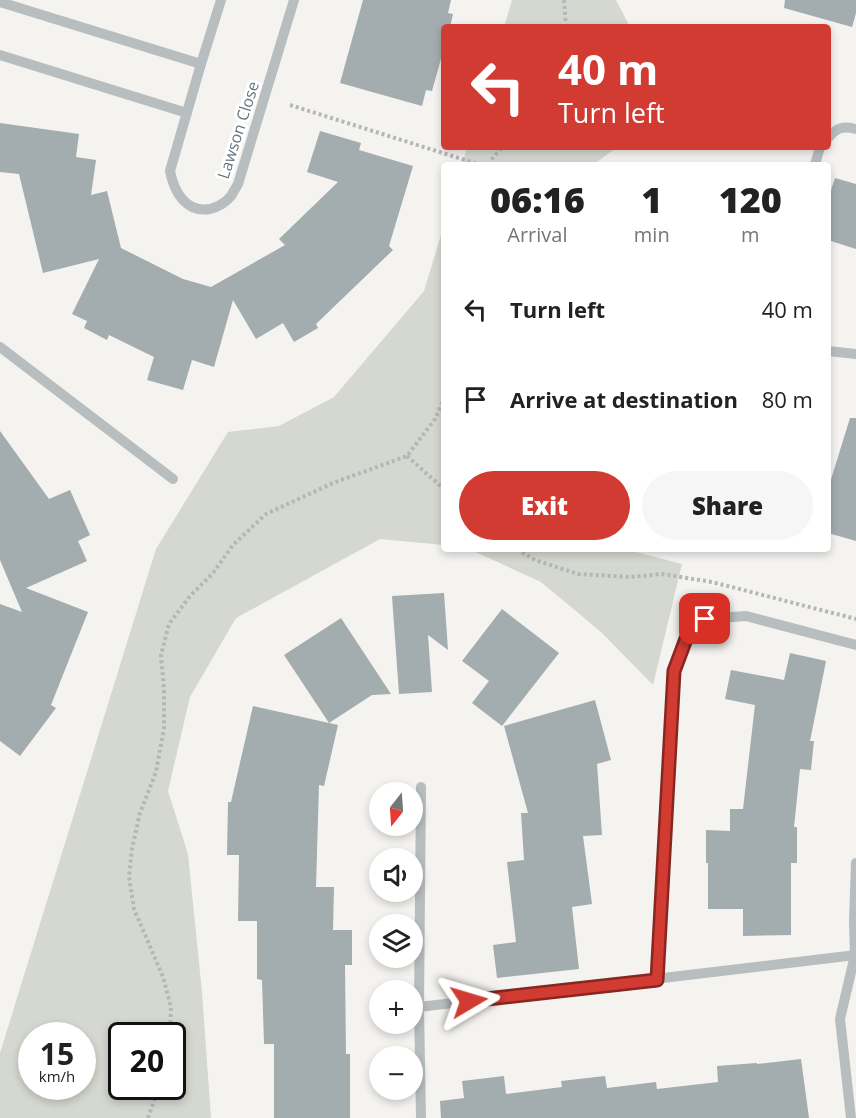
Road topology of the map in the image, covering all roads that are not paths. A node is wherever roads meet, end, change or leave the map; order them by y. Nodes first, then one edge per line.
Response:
1 (221, 0) edge
2 (294, 0) edge
3 (0, 2) edge
4 (0, 55) edge
5 (201, 64) junction
6 (187, 113) junction
7 (856, 129) edge
8 (831, 134) edge
9 (0, 347) edge
10 (831, 351) edge
11 (856, 354) edge
12 (173, 479) dead end
13 (856, 645) edge
14 (421, 836) edge
15 (856, 863) edge
16 (856, 955) edge
17 (419, 980) edge
18 (657, 980) junction
19 (423, 1007) edge
20 (419, 1034) edge
21 (421, 1118) edge
22 (851, 1118) edge

1 - 5 street, Lawson Close
2 - 6 street, Lawson Close
3 - 5 street
4 - 6 street
5 - 6 street, Lawson Close
7 - 8 street
9 - 12 street
10 - 11 street
13 - 18 street
14 - 17 street
15 - 16 street
16 - 18 street
16 - 22 street
18 - 19 street
20 - 21 street

